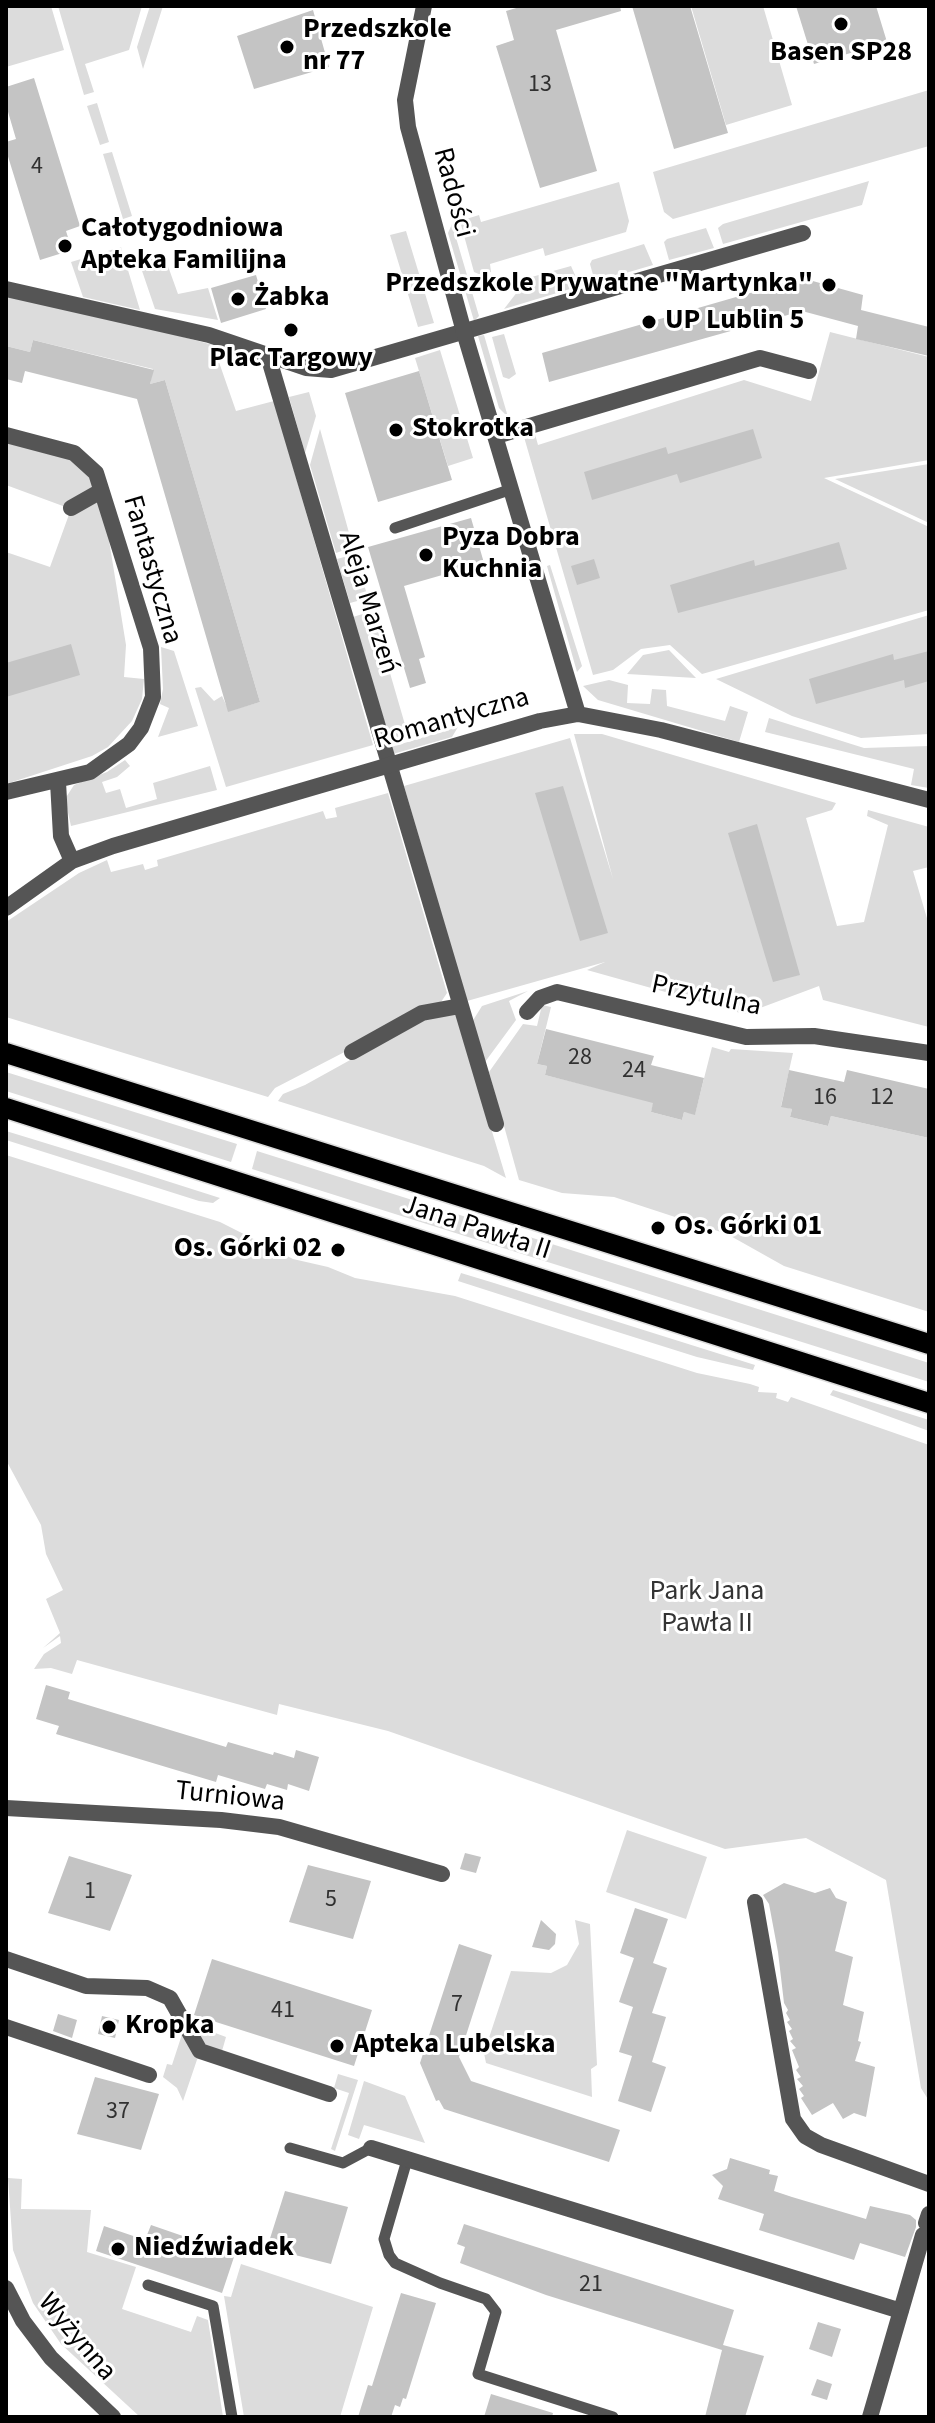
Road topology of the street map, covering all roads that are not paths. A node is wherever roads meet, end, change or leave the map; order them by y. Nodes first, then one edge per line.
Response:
1 (424, 6) edge
2 (803, 233) dead end
3 (6, 289) edge
4 (464, 332) junction
5 (268, 356) junction
6 (809, 371) dead end
7 (6, 435) edge
8 (496, 436) junction
9 (512, 489) junction
10 (101, 491) junction
11 (71, 508) dead end
12 (395, 528) dead end
13 (578, 714) junction
14 (388, 765) junction
15 (58, 782) junction
16 (6, 792) edge
17 (929, 800) edge
18 (72, 861) junction
19 (6, 908) edge
20 (460, 1006) junction
21 (527, 1012) dead end
22 (352, 1052) dead end
23 (6, 1053) edge
24 (929, 1053) edge
25 (6, 1108) edge
26 (496, 1124) dead end
27 (929, 1344) edge
28 (929, 1403) edge
29 (6, 1808) edge
30 (442, 1874) dead end
31 (755, 1902) dead end
32 (6, 1959) edge
33 (6, 2027) edge
34 (149, 2075) dead end
35 (329, 2094) dead end
36 (290, 2148) dead end
37 (371, 2148) joint
38 (407, 2160) junction
39 (929, 2184) edge
40 (926, 2224) edge
41 (148, 2285) dead end
42 (6, 2288) edge
43 (901, 2311) junction
44 (113, 2417) edge
45 (232, 2417) edge
46 (613, 2417) edge
47 (870, 2417) edge

1 - 4 street, Radości
2 - 4 street
3 - 5 street
4 - 5 street
4 - 8 street, Radości
5 - 14 street, Aleja Marzeń
6 - 8 street
7 - 10 street, Fantastyczna
8 - 9 street, Radości
9 - 12 lane
9 - 13 street, Radości
10 - 11 street
10 - 15 street, Fantastyczna
13 - 14 street, Romantyczna
13 - 17 street, Romantyczna
14 - 18 street, Romantyczna
14 - 20 street, Aleja Marzeń
15 - 16 street, Fantastyczna
15 - 18 street
18 - 19 street, Romantyczna
20 - 22 street
20 - 26 street, Aleja Marzeń
21 - 24 street, Przytulna
23 - 27 main road, Jana Pawła II
25 - 28 main road, Jana Pawła II
29 - 30 street, Turniowa
31 - 39 street
32 - 35 street
33 - 34 street
36 - 37 lane
37 - 38 street
38 - 43 street
38 - 46 lane
40 - 43 street
41 - 45 lane
42 - 44 street, Wyżynna
43 - 47 street

